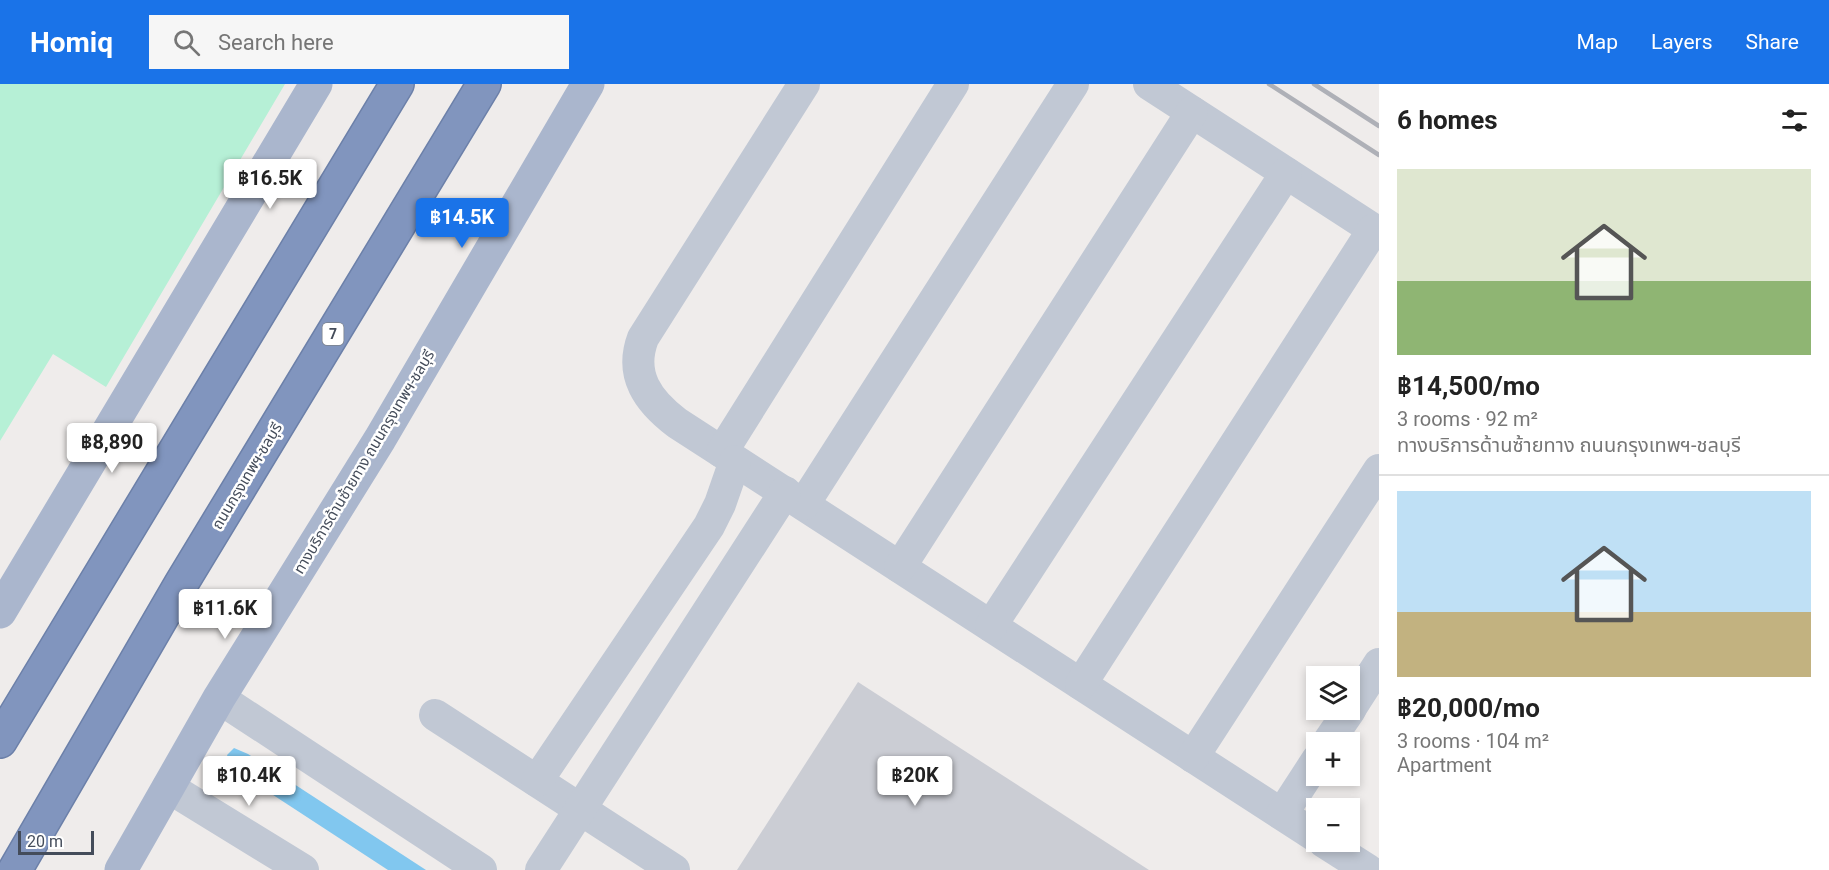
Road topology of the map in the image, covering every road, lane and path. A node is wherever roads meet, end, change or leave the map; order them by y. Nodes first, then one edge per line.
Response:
1 (316, 84) edge
2 (397, 84) edge
3 (484, 84) edge
4 (588, 84) edge
5 (804, 84) edge
6 (953, 84) edge
7 (1073, 84) edge
8 (1149, 84) edge
9 (1192, 112) junction
10 (1286, 173) junction
11 (1376, 231) edge
12 (729, 456) junction
13 (1379, 470) edge
14 (794, 498) junction
15 (900, 567) junction
16 (0, 612) edge
17 (991, 626) junction
18 (1379, 664) edge
19 (1081, 684) junction
20 (1360, 693) edge
21 (219, 698) junction
22 (435, 715) dead end
23 (0, 741) edge
24 (1193, 757) junction
25 (1306, 777) edge
26 (537, 781) junction
27 (168, 787) junction
28 (580, 809) junction
29 (1282, 814) junction
30 (1306, 830) edge
31 (1340, 852) edge
32 (1379, 857) edge
33 (15, 870) edge
34 (121, 870) edge
35 (303, 870) edge
36 (481, 870) edge
37 (541, 870) edge
38 (674, 870) edge
39 (1369, 870) edge

1 - 16 main road
2 - 23 highway
3 - 33 highway, ถนนกรุงเทพฯ-ชลบุรี / 7
4 - 21 main road, ทางบริการด้านซ้ายทาง ถนนกรุงเทพฯ-ชลบุรี
5 - 12 street
6 - 12 street
7 - 14 street
8 - 9 street
9 - 10 street
9 - 15 street
10 - 11 street
10 - 17 street
11 - 19 street
12 - 14 street
12 - 26 street
13 - 24 street
14 - 15 street
14 - 28 street
15 - 17 street
17 - 19 street
18 - 20 street
19 - 24 street
21 - 27 main road, ทางบริการด้านซ้ายทาง ถนนกรุงเทพฯ-ชลบุรี
21 - 36 street
22 - 26 street
24 - 29 street
25 - 29 street
26 - 28 street
27 - 34 main road, ทางบริการด้านซ้ายทาง ถนนกรุงเทพฯ-ชลบุรี
27 - 35 street
28 - 37 street
28 - 38 street
29 - 30 street
31 - 39 street
32 - 39 street

